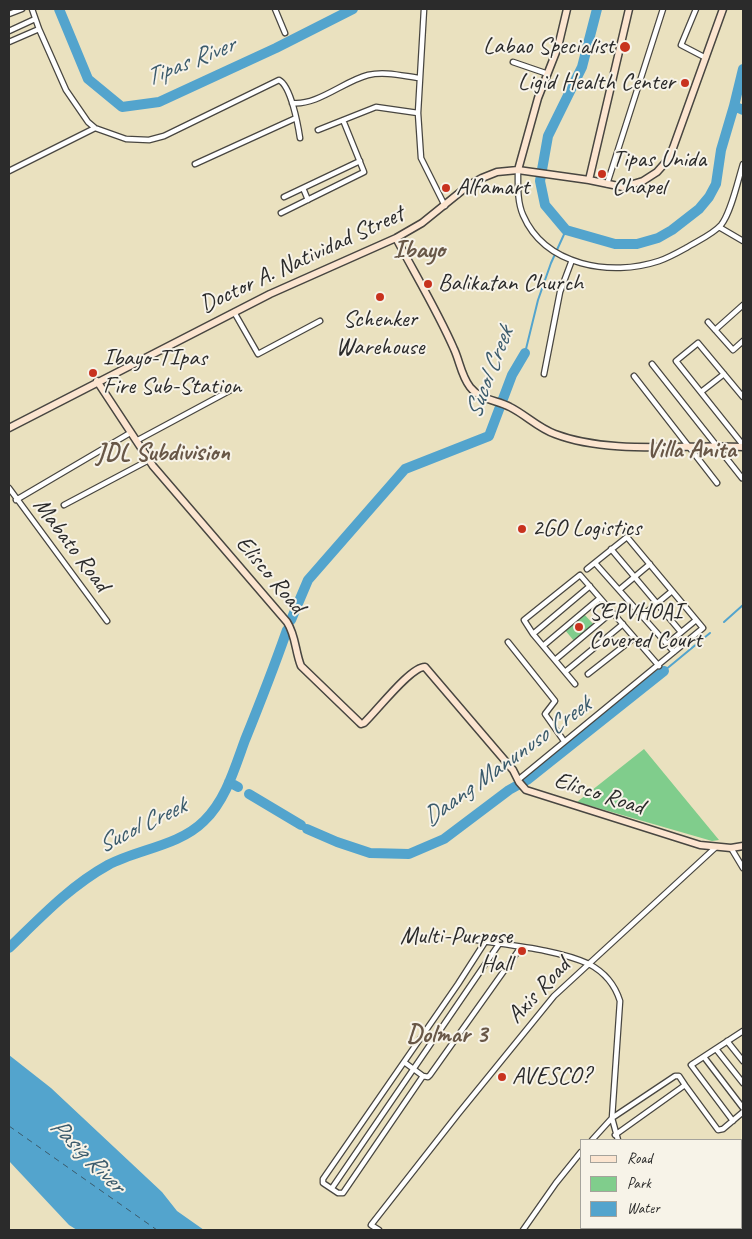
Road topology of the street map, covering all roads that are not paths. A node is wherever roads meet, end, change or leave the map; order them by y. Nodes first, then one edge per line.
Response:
1 (22, 9) edge
2 (32, 9) edge
3 (275, 9) edge
4 (424, 9) edge
5 (567, 9) edge
6 (629, 9) edge
7 (664, 9) edge
8 (696, 9) edge
9 (723, 9) edge
10 (9, 14) edge
11 (35, 19) junction
12 (39, 29) junction
13 (9, 31) edge
14 (285, 33) dead end
15 (9, 42) edge
16 (706, 58) junction
17 (513, 62) dead end
18 (548, 74) junction
19 (419, 78) junction
20 (292, 103) junction
21 (418, 113) junction
22 (296, 118) junction
23 (343, 120) junction
24 (95, 128) junction
25 (318, 130) dead end
26 (300, 138) dead end
27 (360, 161) junction
28 (195, 164) dead end
29 (743, 164) edge
30 (518, 170) junction
31 (9, 171) edge
32 (588, 180) junction
33 (607, 184) junction
34 (302, 188) junction
35 (284, 197) dead end
36 (308, 200) junction
37 (445, 206) junction
38 (281, 213) dead end
39 (719, 227) junction
40 (743, 234) edge
41 (396, 238) junction
42 (742, 240) edge
43 (572, 260) junction
44 (743, 305) edge
45 (234, 312) junction
46 (320, 321) dead end
47 (708, 322) dead end
48 (715, 330) junction
49 (743, 341) edge
50 (652, 364) dead end
51 (544, 374) dead end
52 (724, 374) junction
53 (634, 376) dead end
54 (97, 381) junction
55 (231, 390) dead end
56 (700, 392) junction
57 (743, 397) edge
58 (9, 428) edge
59 (130, 433) junction
60 (136, 441) junction
61 (690, 446) junction
62 (717, 446) junction
63 (743, 446) edge
64 (149, 460) junction
65 (742, 478) dead end
66 (717, 483) dead end
67 (9, 488) edge
68 (16, 500) junction
69 (64, 504) dead end
70 (612, 549) junction
71 (595, 562) junction
72 (650, 564) junction
73 (587, 569) dead end
74 (635, 576) junction
75 (590, 586) junction
76 (619, 590) junction
77 (672, 592) junction
78 (600, 598) junction
79 (657, 604) junction
80 (612, 612) junction
81 (642, 616) junction
82 (696, 620) junction
83 (107, 621) dead end
84 (622, 624) junction
85 (681, 632) junction
86 (533, 634) junction
87 (634, 638) junction
88 (508, 642) dead end
89 (667, 644) junction
90 (543, 646) junction
91 (674, 652) junction
92 (554, 660) junction
93 (659, 666) junction
94 (565, 672) junction
95 (588, 674) dead end
96 (575, 684) dead end
97 (564, 742) junction
98 (520, 783) junction
99 (743, 846) edge
100 (716, 847) junction
101 (731, 848) junction
102 (743, 868) edge
103 (464, 938) dead end
104 (484, 942) junction
105 (499, 944) junction
106 (522, 947) junction
107 (588, 964) junction
108 (741, 1032) edge
109 (743, 1038) edge
110 (728, 1041) junction
111 (716, 1049) junction
112 (704, 1057) junction
113 (404, 1062) junction
114 (743, 1062) edge
115 (414, 1068) junction
116 (423, 1076) junction
117 (743, 1083) edge
118 (685, 1085) junction
119 (743, 1108) edge
120 (743, 1112) edge
121 (612, 1118) junction
122 (733, 1120) junction
123 (616, 1134) junction
124 (593, 1139) edge
125 (618, 1139) edge
126 (580, 1153) edge
127 (332, 1188) junction
128 (379, 1230) edge
129 (523, 1230) edge

1 - 10 street
2 - 11 street
3 - 14 street
4 - 19 street
5 - 18 main road
6 - 32 main road
7 - 33 street
8 - 16 street
9 - 16 main road
11 - 12 street
11 - 13 street
12 - 15 street
12 - 24 street
16 - 33 main road, Doctor A. Natividad Street
17 - 18 street
18 - 30 main road
19 - 20 street
19 - 21 street
20 - 22 street
20 - 24 street
21 - 23 street
21 - 37 street
22 - 26 street
22 - 28 street
23 - 25 street
23 - 27 street
24 - 31 street
27 - 34 street
27 - 36 street
29 - 39 street
30 - 32 main road, Doctor A. Natividad Street
30 - 37 main road, Doctor A. Natividad Street
30 - 43 street
32 - 33 main road, Doctor A. Natividad Street
34 - 35 street
34 - 36 street
36 - 38 street
37 - 41 main road, Doctor A. Natividad Street
39 - 42 street
39 - 43 street
40 - 42 street
41 - 45 main road, Doctor A. Natividad Street
41 - 61 main road
43 - 51 street
44 - 48 street
45 - 46 street
45 - 54 main road, Doctor A. Natividad Street
47 - 48 street
48 - 49 street
50 - 62 street
52 - 56 street
52 - 56 street
52 - 57 street
53 - 61 street
54 - 58 main road, Doctor A. Natividad Street
54 - 59 main road, Elisco Road
55 - 60 street
56 - 63 street
59 - 60 main road, Elisco Road
59 - 68 street
60 - 64 main road, Elisco Road
61 - 62 main road
61 - 66 street
62 - 63 main road
62 - 65 street
64 - 69 street
64 - 98 main road, Elisco Road
67 - 68 street, Mabato Road
68 - 83 street, Mabato Road
70 - 71 street
70 - 72 street
70 - 74 street
71 - 73 street
71 - 76 street
72 - 74 street
72 - 77 street
74 - 76 street
74 - 79 street
75 - 78 street
75 - 86 street
75 - 86 street
76 - 81 street
77 - 79 street
77 - 82 street
78 - 80 street
78 - 90 street
79 - 81 street
79 - 85 street
80 - 84 street
80 - 92 street
81 - 89 street
82 - 85 street
82 - 91 street
84 - 87 street
84 - 94 street
85 - 89 street
86 - 90 street
87 - 93 street
87 - 95 street
88 - 97 street
89 - 91 street
90 - 92 street
91 - 93 street
92 - 94 street
93 - 97 street
94 - 96 street
97 - 98 street
98 - 100 main road, Elisco Road
99 - 101 main road, Elisco Road
100 - 101 main road, Elisco Road
100 - 107 street, Axis Road
101 - 102 street
103 - 104 street
104 - 105 street
104 - 113 street
105 - 106 street
105 - 115 street
106 - 107 street
106 - 116 street
107 - 121 street
107 - 128 street, Axis Road
108 - 109 street
108 - 110 street
110 - 111 street
110 - 114 street
111 - 112 street
111 - 117 street
112 - 119 street
112 - 122 street
113 - 115 street
113 - 127 street
115 - 116 street
115 - 127 street
116 - 127 street
118 - 121 street
118 - 122 street
118 - 123 street
120 - 122 street
121 - 123 street
121 - 124 street
123 - 125 street
126 - 129 street

